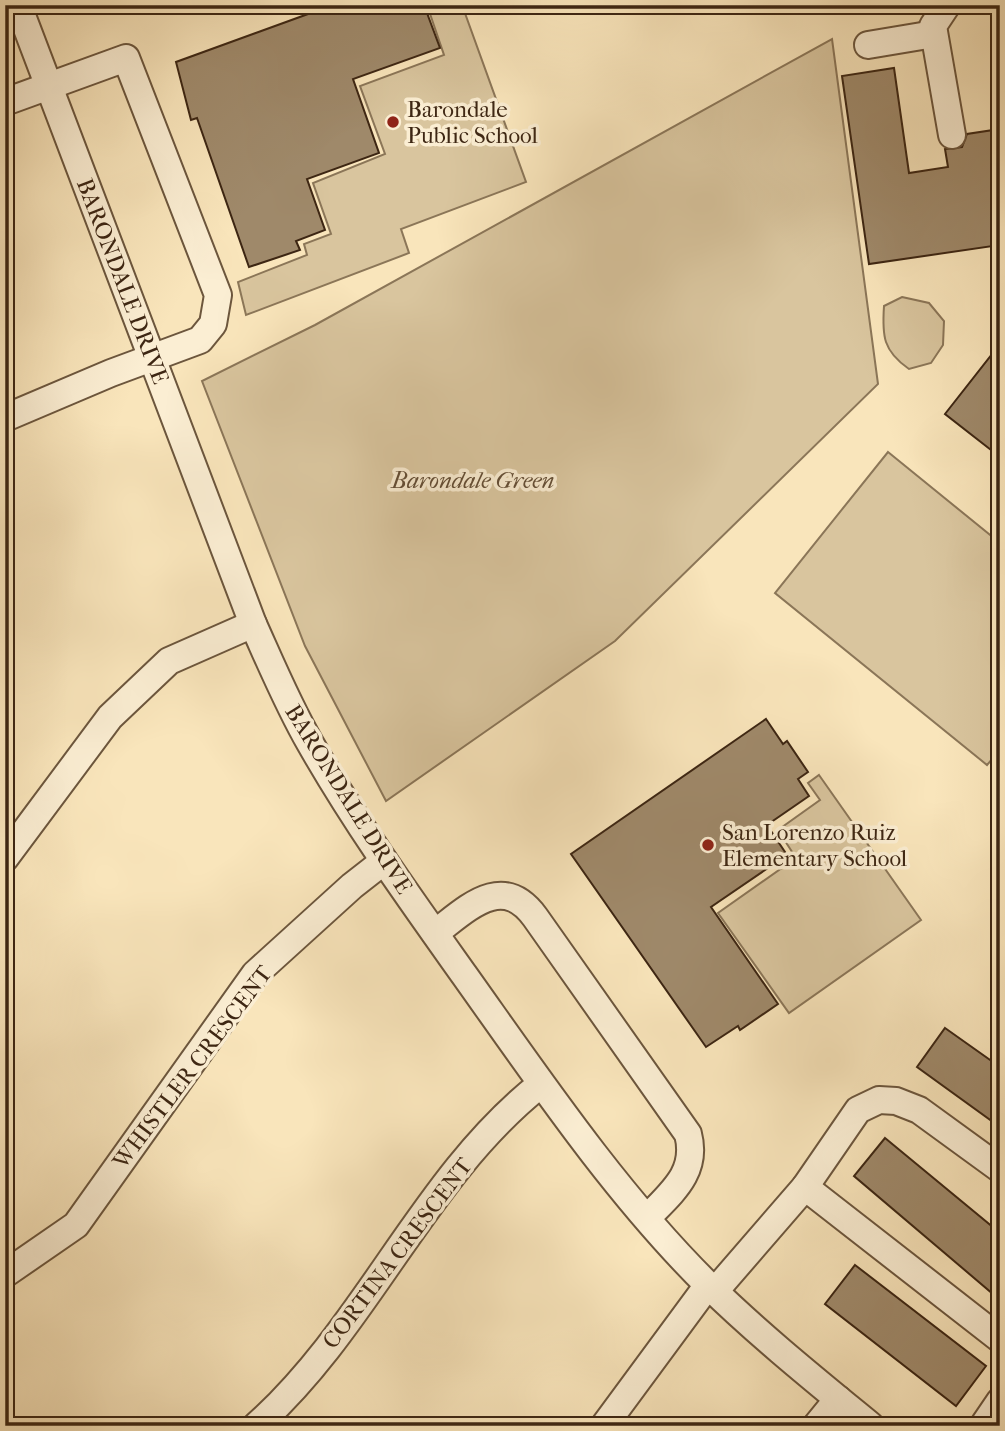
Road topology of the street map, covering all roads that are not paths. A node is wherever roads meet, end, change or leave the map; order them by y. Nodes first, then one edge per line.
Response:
1 (18, 5) edge
2 (947, 5) edge
3 (934, 34) junction
4 (867, 45) dead end
5 (47, 86) junction
6 (5, 102) edge
7 (952, 135) dead end
8 (153, 359) junction
9 (5, 418) edge
10 (253, 624) junction
11 (5, 858) edge
12 (384, 861) junction
13 (435, 933) junction
14 (541, 1084) junction
15 (1000, 1169) edge
16 (805, 1187) junction
17 (648, 1217) junction
18 (5, 1274) edge
19 (711, 1288) junction
20 (1000, 1339) edge
21 (838, 1399) junction
22 (1000, 1401) edge
23 (257, 1426) edge
24 (604, 1426) edge
25 (816, 1426) edge
26 (870, 1426) edge
27 (983, 1426) edge

1 - 5 street, BARONDALE DRIVE
2 - 3 street
3 - 4 street
3 - 7 street
5 - 6 street
5 - 8 street, BARONDALE DRIVE
5 - 8 street
8 - 9 street
8 - 10 street, BARONDALE DRIVE
10 - 11 street
10 - 12 street, BARONDALE DRIVE
12 - 13 street, BARONDALE DRIVE
12 - 18 street, WHISTLER CRESCENT
13 - 14 street, BARONDALE DRIVE
13 - 17 street
14 - 17 street, BARONDALE DRIVE
14 - 23 street, CORTINA CRESCENT
15 - 16 street
16 - 19 street
16 - 20 street
17 - 19 street, BARONDALE DRIVE
19 - 21 street, BARONDALE DRIVE
19 - 24 street
21 - 25 street
21 - 26 street, BARONDALE DRIVE
22 - 27 street

